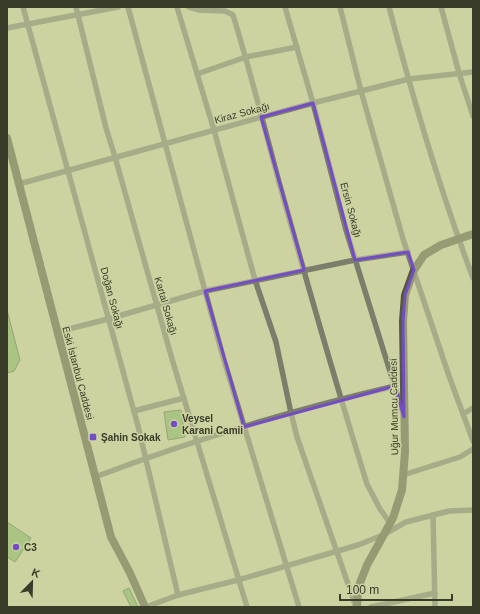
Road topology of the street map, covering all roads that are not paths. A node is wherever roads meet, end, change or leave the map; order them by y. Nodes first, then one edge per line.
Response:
1 (23, 7) edge
2 (76, 7) edge
3 (118, 7) edge
4 (128, 7) edge
5 (177, 7) edge
6 (189, 7) edge
7 (285, 7) edge
8 (340, 7) edge
9 (389, 7) edge
10 (441, 7) edge
11 (78, 14) junction
12 (28, 24) junction
13 (7, 28) edge
14 (297, 47) junction
15 (246, 57) junction
16 (473, 72) edge
17 (459, 73) junction
18 (197, 74) junction
19 (409, 79) junction
20 (361, 91) junction
21 (313, 103) junction
22 (473, 116) edge
23 (261, 117) junction
24 (214, 130) junction
25 (7, 138) edge
26 (165, 143) junction
27 (9, 151) edge
28 (115, 157) junction
29 (67, 170) junction
30 (18, 184) junction
31 (473, 234) edge
32 (458, 239) junction
33 (408, 252) junction
34 (355, 260) junction
35 (304, 270) junction
36 (414, 270) junction
37 (473, 278) edge
38 (255, 280) junction
39 (205, 291) junction
40 (157, 306) junction
41 (108, 320) junction
42 (57, 332) junction
43 (395, 386) junction
44 (184, 398) junction
45 (341, 399) junction
46 (473, 408) edge
47 (134, 411) junction
48 (291, 413) junction
49 (463, 414) junction
50 (404, 417) junction
51 (244, 427) junction
52 (473, 441) edge
53 (197, 442) junction
54 (473, 449) edge
55 (146, 458) junction
56 (403, 475) junction
57 (95, 477) junction
58 (473, 510) edge
59 (433, 515) junction
60 (390, 523) junction
61 (383, 535) junction
62 (336, 551) junction
63 (287, 565) junction
64 (238, 580) junction
65 (435, 593) junction
66 (178, 595) junction
67 (145, 607) edge
68 (247, 607) edge
69 (299, 607) edge
70 (357, 607) edge
71 (371, 607) edge
72 (435, 607) edge

1 - 12 street, Doğan Sokağı
2 - 11 street, Kartal Sokağı
3 - 11 street
4 - 26 street
5 - 18 street
6 - 15 street
7 - 14 street, Ersin Sokağı
8 - 20 street
9 - 19 street
10 - 17 street
11 - 12 street
11 - 28 street, Kartal Sokağı
12 - 13 street
12 - 29 street, Doğan Sokağı
14 - 15 street
14 - 21 street, Ersin Sokağı
15 - 18 street
15 - 23 street
16 - 17 street, Kiraz Sokağı
17 - 19 street, Kiraz Sokağı
17 - 22 street
18 - 24 street
19 - 20 street, Kiraz Sokağı
19 - 32 street
20 - 21 street, Kiraz Sokağı
20 - 33 street
21 - 23 street, Kiraz Sokağı
21 - 34 street, Ersin Sokağı
23 - 24 street, Kiraz Sokağı
23 - 35 street
24 - 26 street, Kiraz Sokağı
24 - 38 street
25 - 27 main road, Eski İstanbul Caddesi
26 - 28 street, Kiraz Sokağı
26 - 39 street
27 - 30 main road, Eski İstanbul Caddesi
28 - 29 street, Kiraz Sokağı
28 - 40 street, Kartal Sokağı
29 - 30 street, Kiraz Sokağı
29 - 41 street, Doğan Sokağı
30 - 42 main road, Eski İstanbul Caddesi
31 - 32 main road, Uğur Mumcu Caddesi
32 - 36 main road, Uğur Mumcu Caddesi
32 - 37 street
33 - 34 street
33 - 36 street
34 - 35 street
34 - 43 street, Ersin Sokağı
35 - 38 street
35 - 45 street
36 - 49 street
36 - 50 main road, Uğur Mumcu Caddesi
38 - 39 street
38 - 48 street
39 - 40 street
39 - 51 street
40 - 41 street
40 - 44 street, Kartal Sokağı
41 - 42 street
41 - 47 street, Doğan Sokağı
42 - 57 main road, Eski İstanbul Caddesi
43 - 45 street
43 - 50 street, Ersin Sokağı
44 - 47 street
44 - 53 street, Kartal Sokağı
45 - 48 street
45 - 60 street
46 - 49 street
47 - 55 street, Doğan Sokağı
48 - 51 street
48 - 62 street
49 - 52 street
50 - 56 main road, Uğur Mumcu Caddesi
51 - 53 street
51 - 63 street
53 - 55 street
53 - 64 street, Kartal Sokağı
54 - 56 street
55 - 57 street
55 - 66 street, Doğan Sokağı
56 - 60 main road, Uğur Mumcu Caddesi
57 - 67 main road, Eski İstanbul Caddesi
58 - 59 street
59 - 61 street
59 - 65 street
60 - 61 main road, Uğur Mumcu Caddesi
61 - 62 street
61 - 70 main road, Uğur Mumcu Caddesi
62 - 63 street
62 - 70 street
63 - 64 street
63 - 69 street
64 - 66 street
64 - 68 street, Kartal Sokağı
65 - 71 street
65 - 72 street
66 - 67 street

